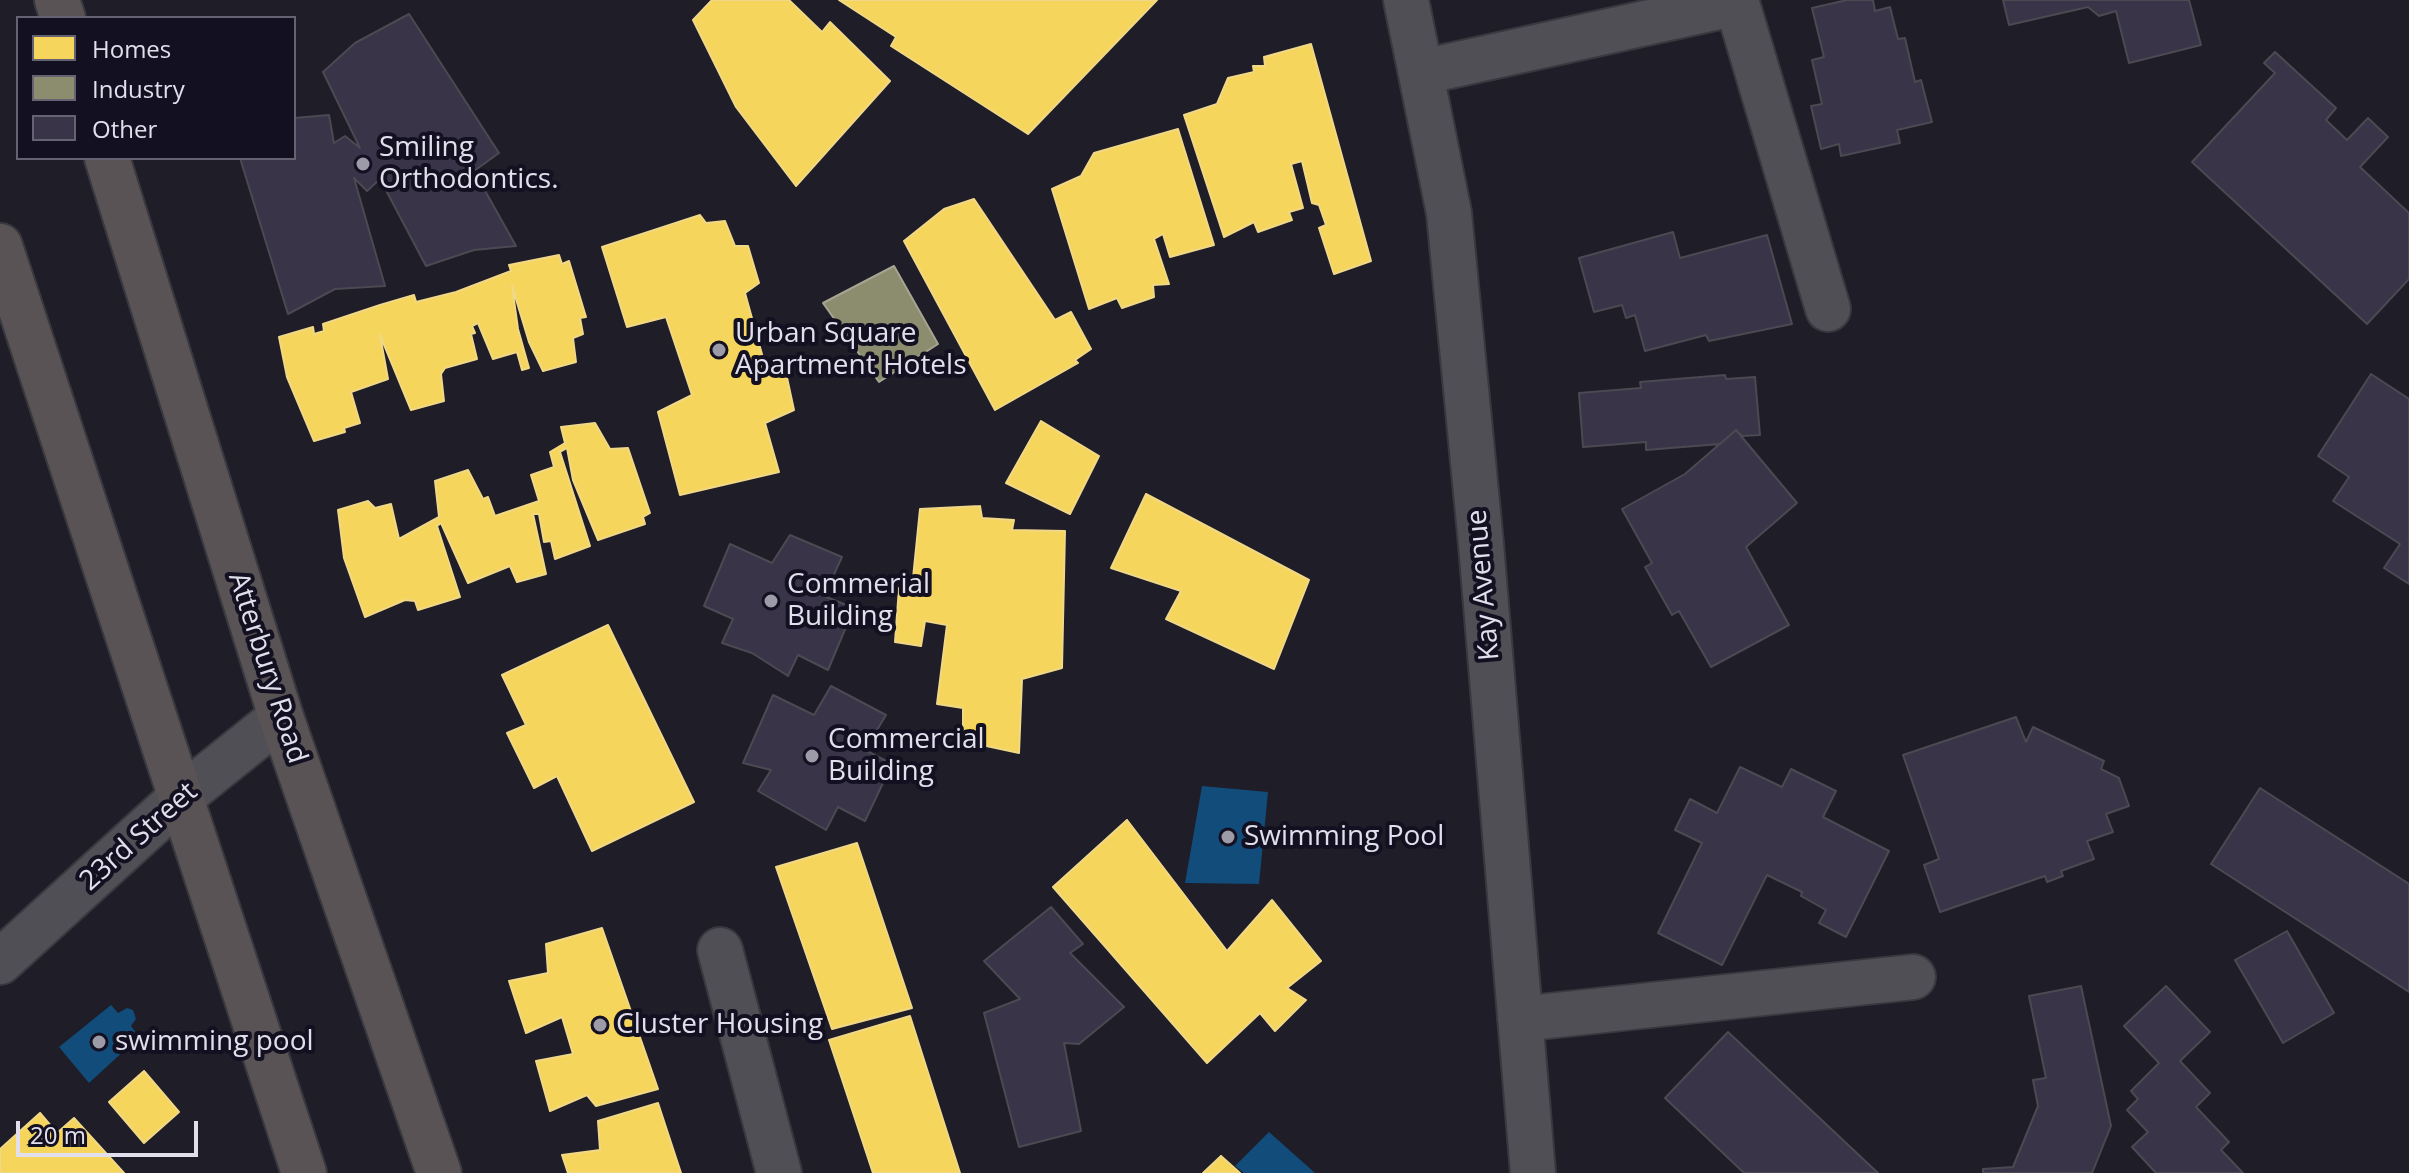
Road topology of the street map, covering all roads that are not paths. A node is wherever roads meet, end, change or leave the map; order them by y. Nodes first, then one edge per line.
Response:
1 (1406, 0) edge
2 (1736, 1) edge
3 (1422, 72) junction
4 (108, 160) edge
5 (0, 246) edge
6 (1828, 309) dead end
7 (281, 717) junction
8 (180, 798) junction
9 (720, 950) dead end
10 (0, 962) edge
11 (1913, 977) dead end
12 (1520, 1019) junction
13 (304, 1173) edge
14 (439, 1173) edge
15 (779, 1173) edge
16 (1533, 1173) edge

1 - 3 street, Kay Avenue
2 - 3 street
2 - 6 street
3 - 12 street, Kay Avenue
4 - 7 main road, Atterbury Road
5 - 8 main road
7 - 8 street, 23rd Street
7 - 14 main road, Atterbury Road
8 - 10 street, 23rd Street
8 - 13 main road
9 - 15 street
11 - 12 street
12 - 16 street, Kay Avenue

